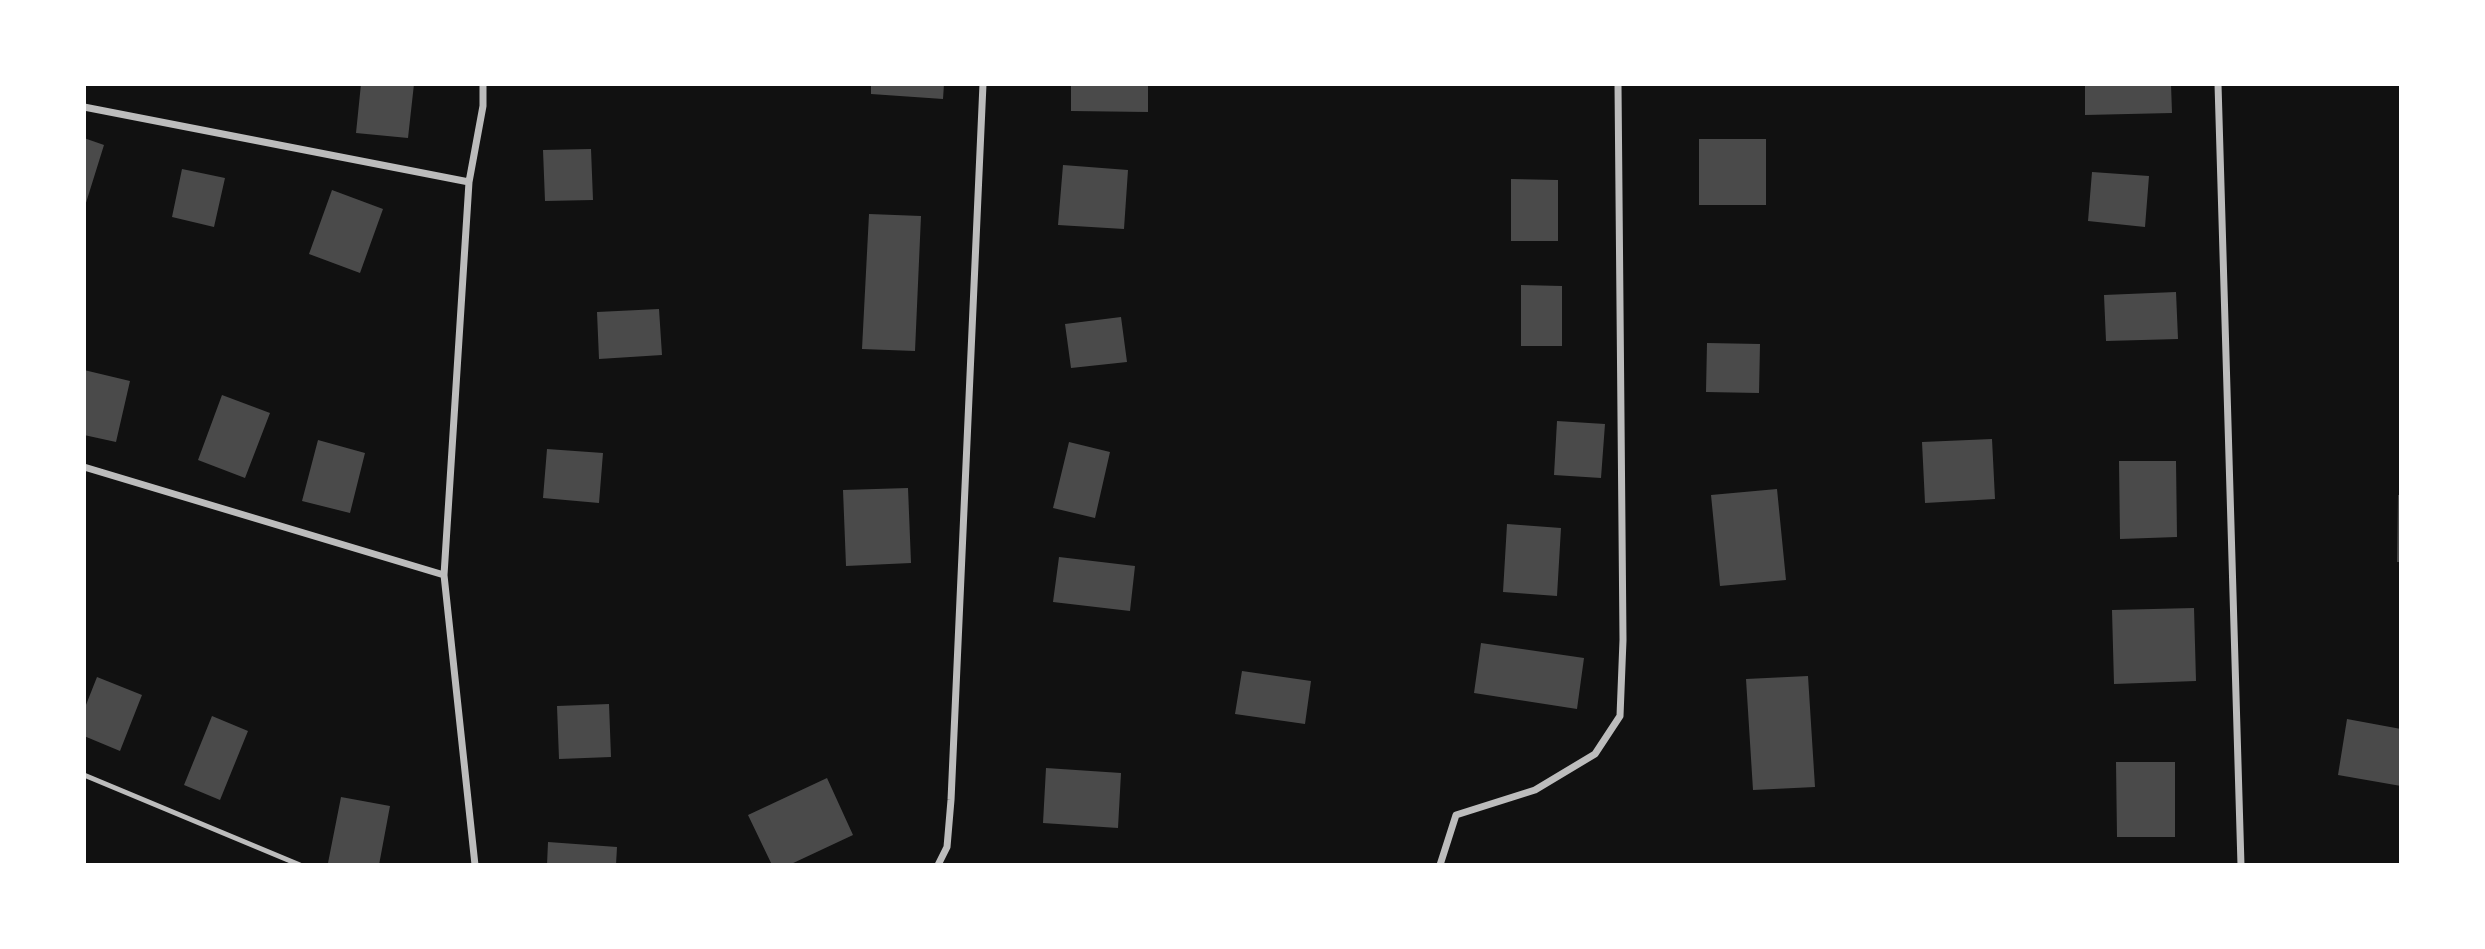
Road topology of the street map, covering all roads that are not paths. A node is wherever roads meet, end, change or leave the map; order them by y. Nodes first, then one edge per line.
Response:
1 (483, 84) edge
2 (984, 84) edge
3 (1618, 84) edge
4 (2218, 84) edge
5 (84, 107) edge
6 (469, 182) junction
7 (84, 467) edge
8 (444, 575) junction
9 (84, 775) edge
10 (300, 865) edge
11 (475, 865) edge
12 (939, 865) edge
13 (1440, 865) edge
14 (2241, 865) edge

1 - 6 street
2 - 12 street
3 - 13 street
4 - 14 street
5 - 6 street
6 - 8 street
7 - 8 street
8 - 11 street
9 - 10 lane

